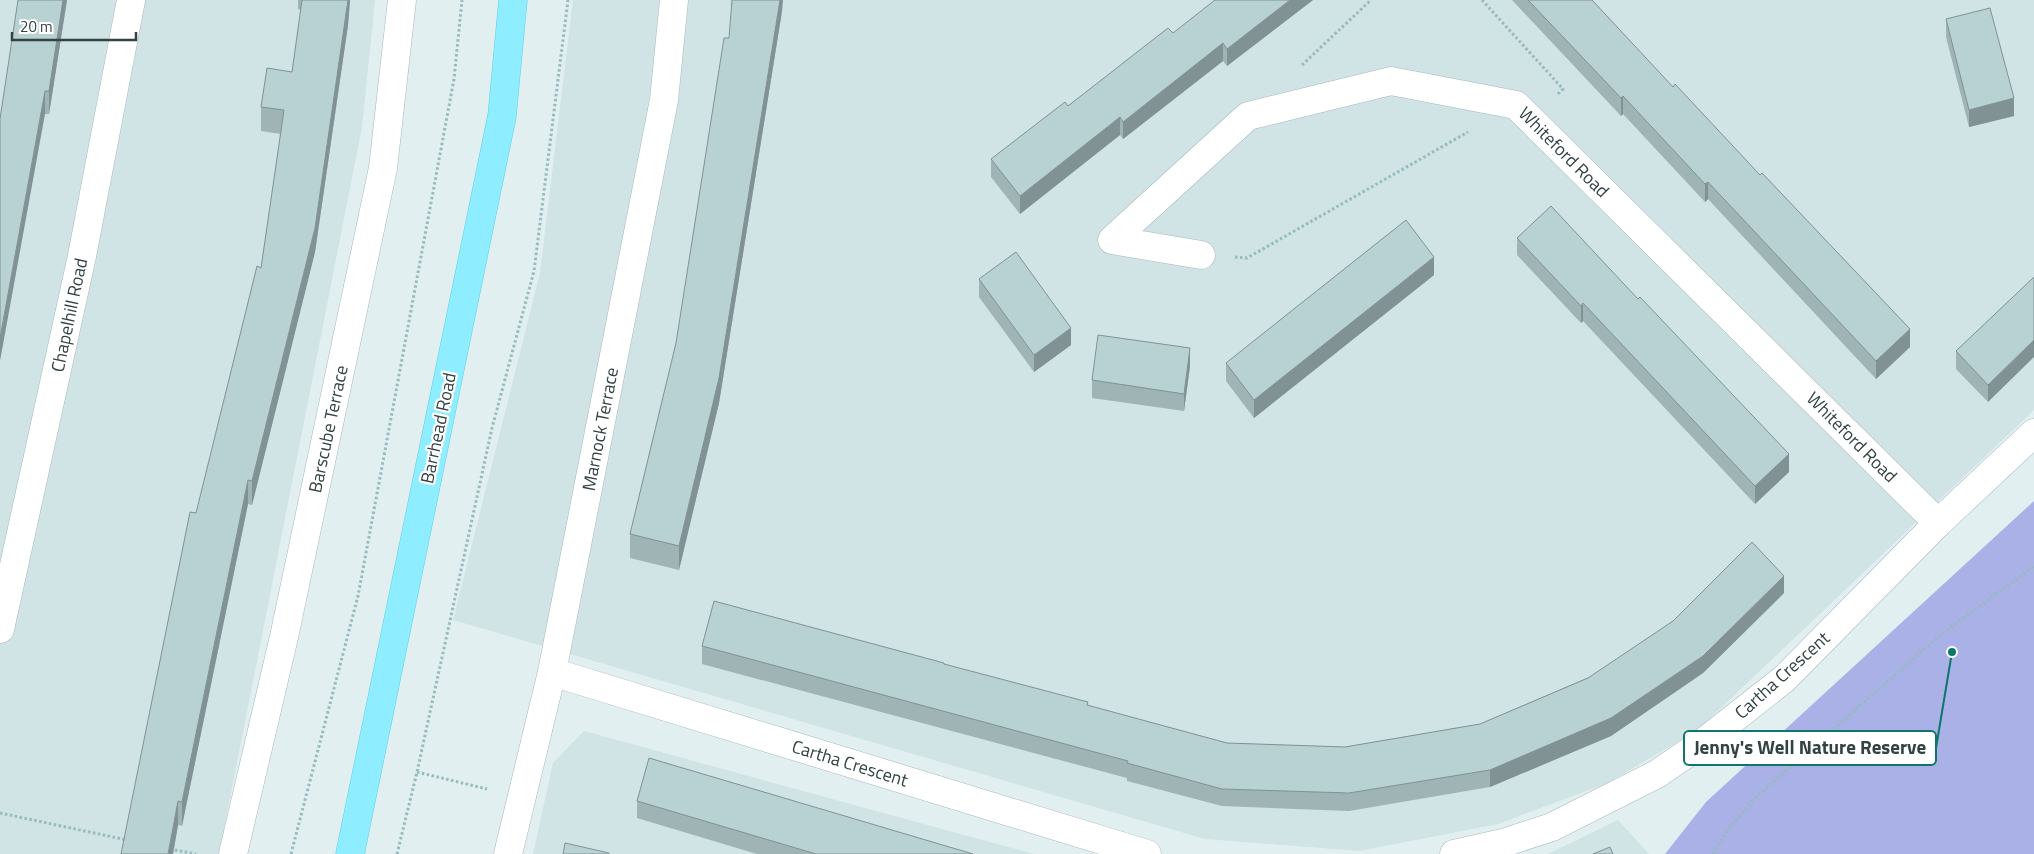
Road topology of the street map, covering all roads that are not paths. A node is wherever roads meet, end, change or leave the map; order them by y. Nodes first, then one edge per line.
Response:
1 (131, 0) edge
2 (402, 0) edge
3 (513, 0) edge
4 (674, 0) edge
5 (1201, 255) road end
6 (2034, 433) edge
7 (1938, 523) junction
8 (0, 629) edge
9 (552, 672) junction
10 (233, 854) edge
11 (350, 854) edge
12 (508, 854) edge
13 (1143, 854) edge
14 (1147, 854) edge
15 (1454, 854) edge

1 - 8 street, Chapelhill Road
2 - 10 street, Barscube Terrace
3 - 11 main road, Barrhead Road
4 - 9 street, Marnock Terrace
5 - 7 street, Whiteford Road
6 - 7 street, Cartha Crescent
7 - 15 street, Cartha Crescent
9 - 12 street, Marnock Terrace
9 - 13 street, Cartha Crescent
13 - 14 street, Cartha Crescent

